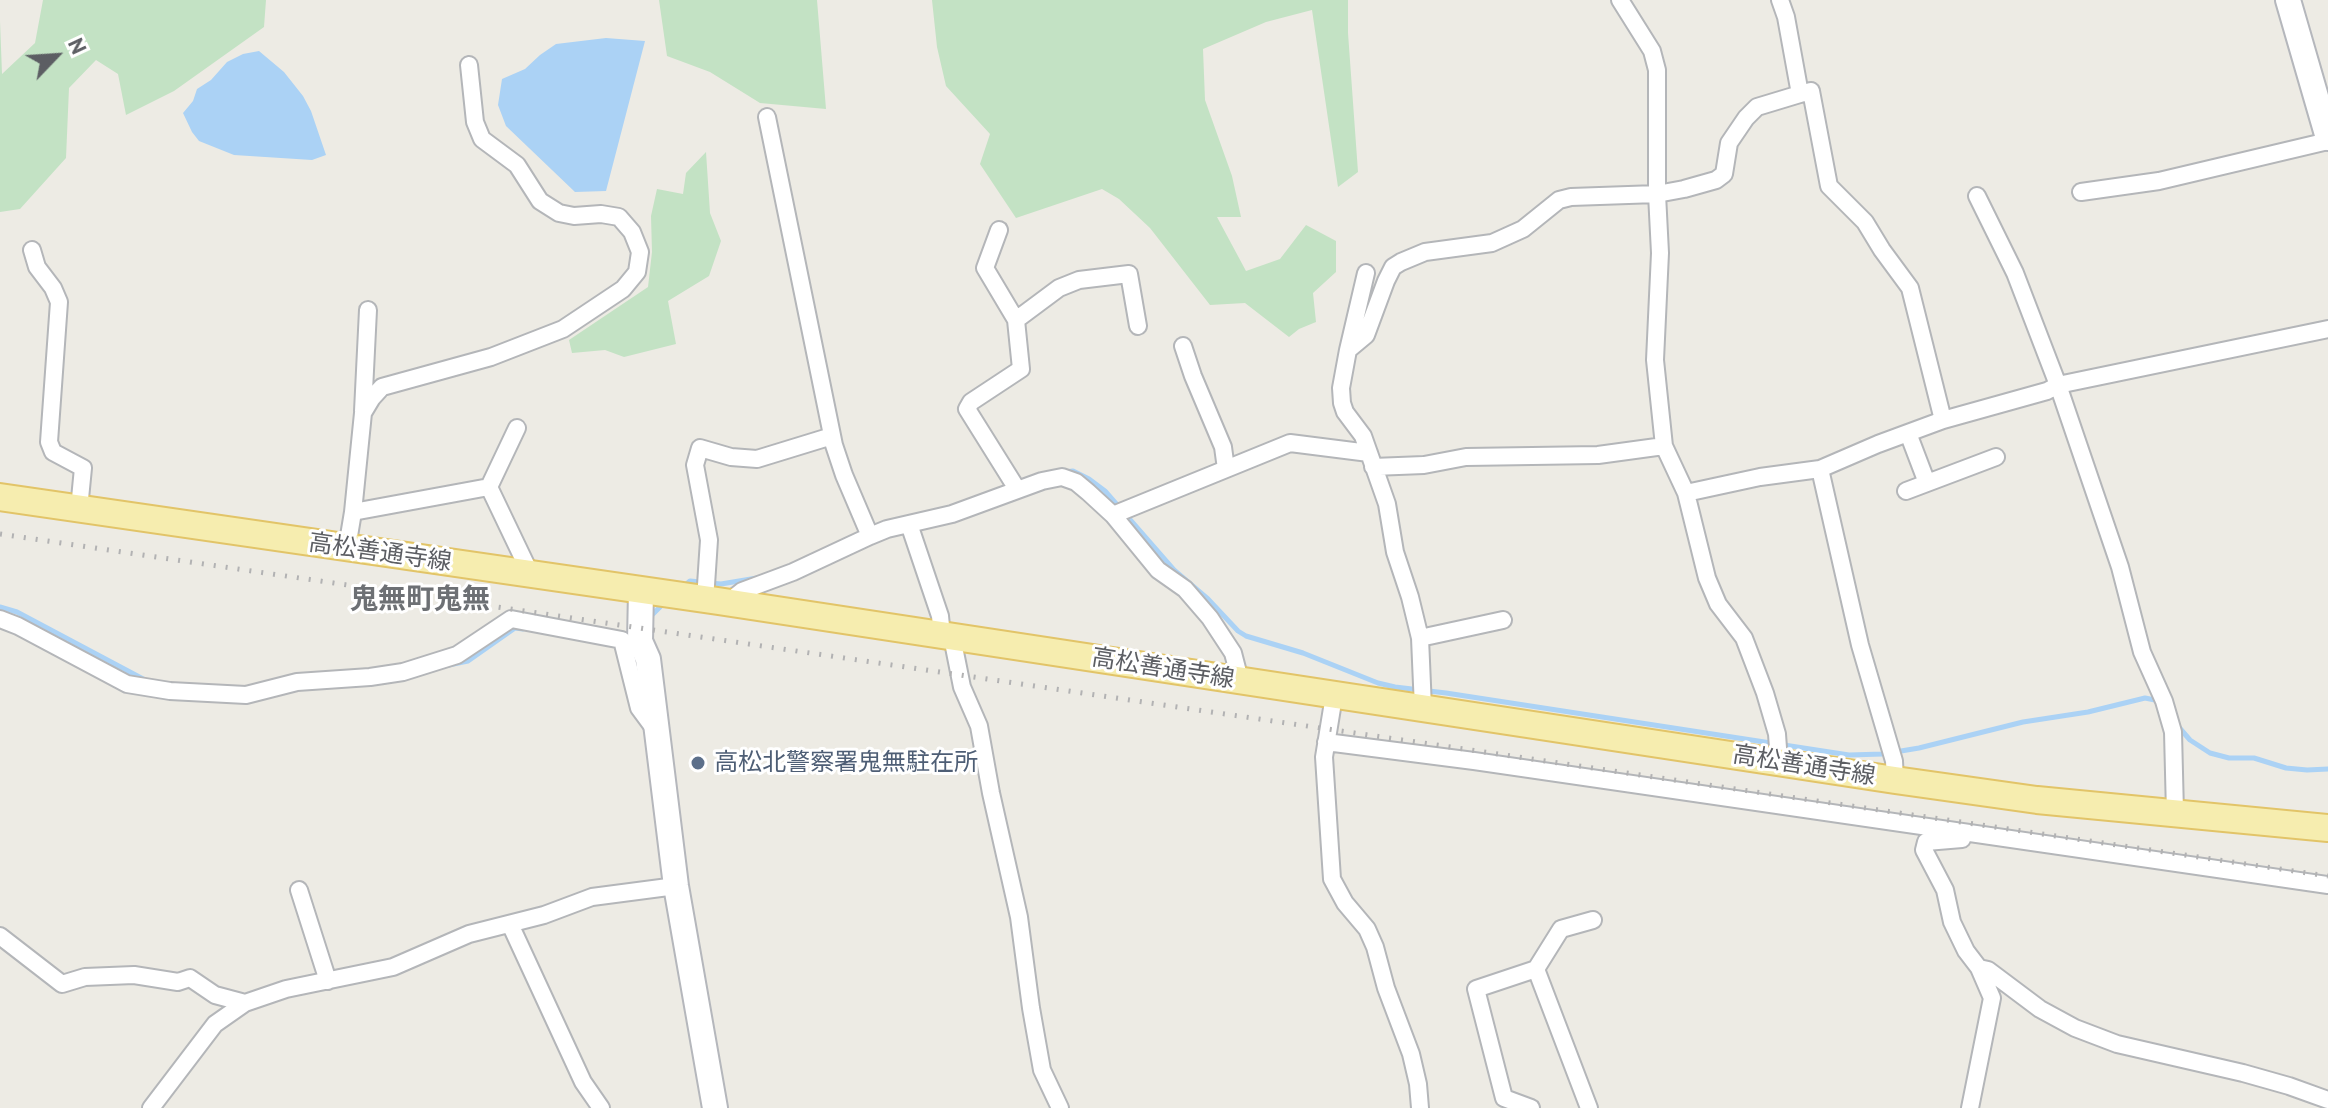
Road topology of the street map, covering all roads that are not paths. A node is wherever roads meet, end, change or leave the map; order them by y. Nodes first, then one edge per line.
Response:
1 (1620, 0) edge
2 (1780, 0) edge
3 (2288, 0) edge
4 (469, 65) dead end
5 (1800, 94) junction
6 (767, 117) dead end
7 (2328, 139) edge
8 (2081, 192) dead end
9 (1657, 194) junction
10 (1977, 196) dead end
11 (999, 230) dead end
12 (32, 250) dead end
13 (1366, 273) dead end
14 (368, 310) dead end
15 (1016, 320) junction
16 (1138, 326) dead end
17 (2328, 329) edge
18 (1183, 346) dead end
19 (1348, 350) junction
20 (2058, 385) junction
21 (363, 413) junction
22 (1943, 420) junction
23 (517, 428) dead end
24 (1908, 433) junction
25 (832, 436) junction
26 (1664, 446) junction
27 (1996, 457) dead end
28 (1371, 460) junction
29 (1226, 469) junction
30 (1820, 469) junction
31 (1927, 483) junction
32 (489, 487) junction
33 (1017, 489) junction
34 (1906, 491) dead end
35 (1686, 493) junction
36 (0, 497) edge
37 (79, 509) junction
38 (353, 512) junction
39 (1113, 515) junction
40 (909, 524) junction
41 (870, 536) junction
42 (347, 548) junction
43 (531, 575) junction
44 (641, 591) junction
45 (716, 601) junction
46 (0, 619) edge
47 (1503, 620) dead end
48 (947, 636) junction
49 (1420, 638) junction
50 (1240, 680) junction
51 (1334, 696) junction
52 (1423, 708) junction
53 (659, 734) junction
54 (1326, 742) junction
55 (1779, 762) junction
56 (1895, 780) junction
57 (2175, 813) junction
58 (2328, 828) edge
59 (1975, 834) junction
60 (2328, 885) edge
61 (676, 886) junction
62 (299, 890) dead end
63 (1593, 920) dead end
64 (510, 924) junction
65 (0, 936) edge
66 (1979, 968) junction
67 (1536, 969) junction
68 (328, 981) junction
69 (245, 1003) junction
70 (2328, 1100) edge
71 (1587, 1107) edge
72 (151, 1108) edge
73 (601, 1108) edge
74 (715, 1108) edge
75 (1060, 1108) edge
76 (1420, 1108) edge
77 (1531, 1108) edge
78 (1970, 1108) edge

1 - 9 street
2 - 5 street
3 - 7 street
4 - 21 street
5 - 9 street
5 - 22 street
6 - 25 street
7 - 8 street
9 - 19 street
9 - 26 street
10 - 20 street
11 - 15 street
12 - 37 street
13 - 19 street
14 - 21 street
15 - 16 street
15 - 33 street
17 - 20 street
18 - 29 street
19 - 28 street
20 - 22 street
20 - 57 street
21 - 38 street
22 - 24 street
23 - 32 street
24 - 30 street
24 - 31 street
25 - 41 street
25 - 45 street
26 - 28 street
26 - 35 street
27 - 31 street
28 - 29 street
28 - 49 street
29 - 39 street
30 - 35 street
30 - 56 street
31 - 34 street
32 - 38 street
32 - 43 street
33 - 39 street
33 - 40 street
35 - 55 street
36 - 37 main road, 高松善通寺線
37 - 42 main road, 高松善通寺線
38 - 42 street
39 - 50 street
40 - 41 street
40 - 48 street
41 - 45 street
42 - 43 main road, 高松善通寺線
43 - 44 main road, 高松善通寺線
44 - 45 main road, 高松善通寺線
44 - 53 street
45 - 48 main road, 高松善通寺線
46 - 53 street
47 - 49 street
48 - 50 main road, 高松善通寺線
48 - 75 street
49 - 52 street
50 - 51 main road, 高松善通寺線
51 - 52 main road, 高松善通寺線
51 - 54 street
52 - 55 main road, 高松善通寺線
53 - 61 street
54 - 59 street
54 - 76 street
55 - 56 main road, 高松善通寺線
56 - 57 main road, 高松善通寺線
57 - 58 main road, 高松善通寺線
59 - 60 street
59 - 66 street
61 - 64 street
61 - 74 street
62 - 68 street
63 - 67 street
64 - 68 street
64 - 73 street
65 - 69 street
66 - 70 street
66 - 78 street
67 - 71 street
67 - 77 street
68 - 69 street
69 - 72 street

